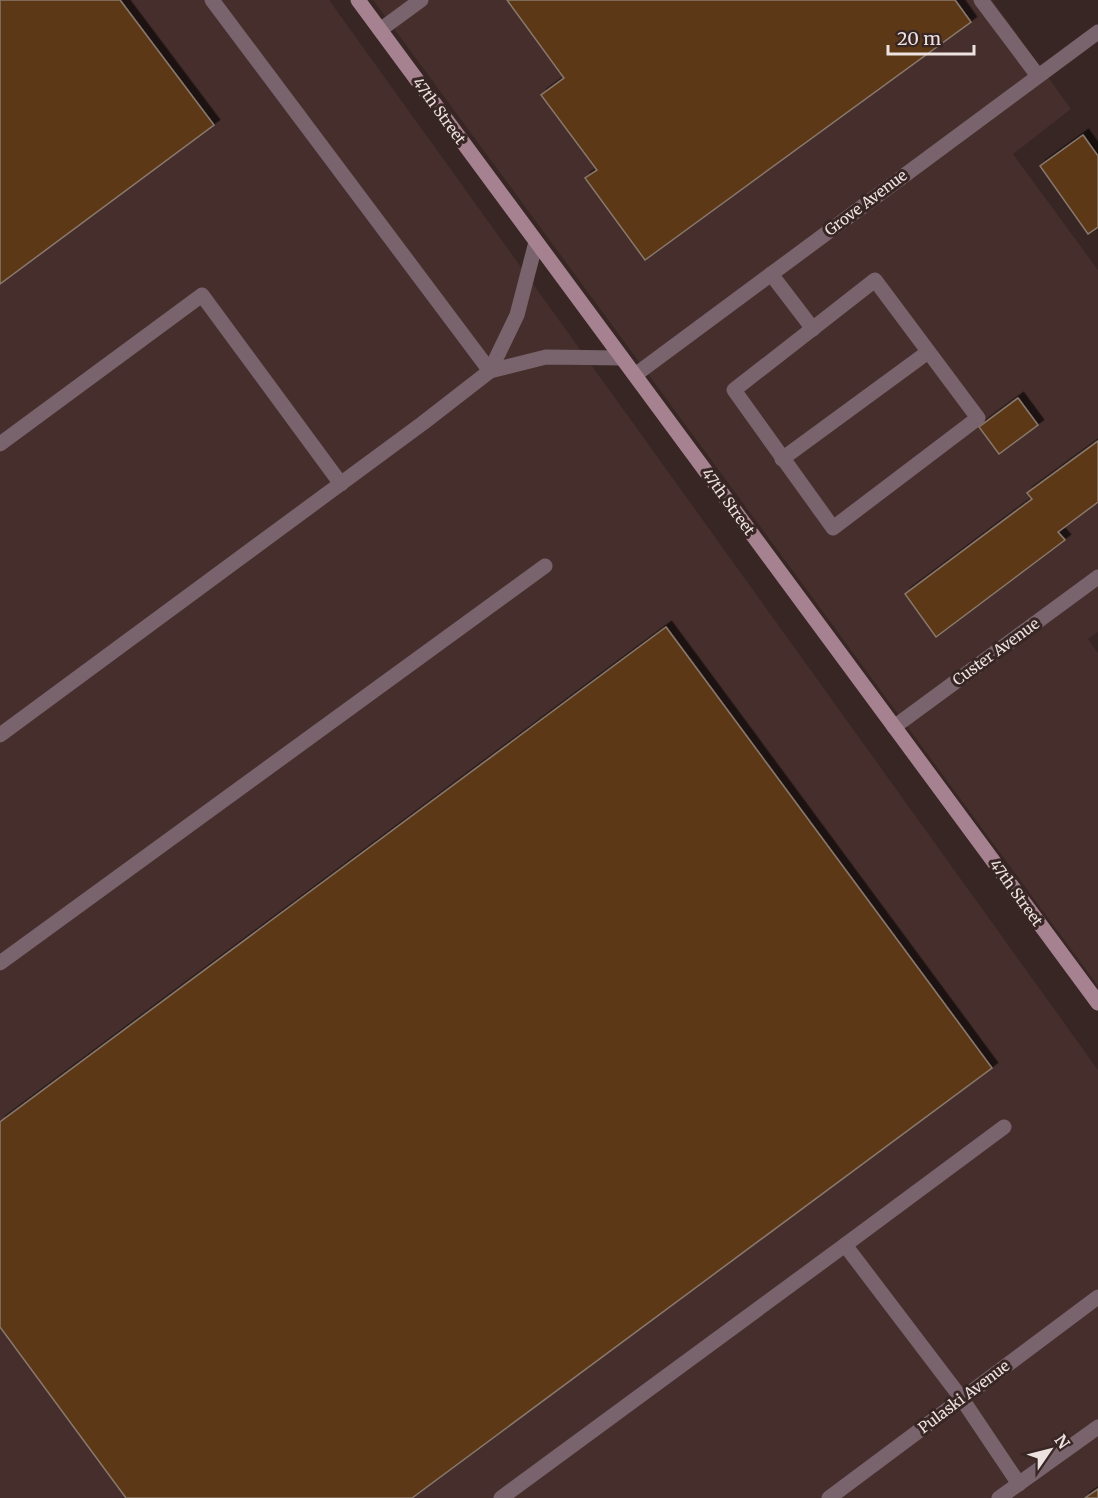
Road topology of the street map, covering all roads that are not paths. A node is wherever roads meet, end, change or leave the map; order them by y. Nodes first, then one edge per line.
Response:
1 (212, 0) edge
2 (358, 0) edge
3 (421, 0) edge
4 (981, 0) edge
5 (380, 30) junction
6 (1098, 32) edge
7 (1038, 76) junction
8 (536, 242) junction
9 (771, 274) junction
10 (813, 329) junction
11 (928, 352) junction
12 (622, 358) junction
13 (490, 371) junction
14 (634, 375) junction
15 (0, 444) edge
16 (782, 459) junction
17 (340, 484) junction
18 (545, 566) dead end
19 (1098, 577) edge
20 (894, 727) junction
21 (0, 735) edge
22 (0, 963) edge
23 (1098, 1003) edge
24 (1004, 1127) dead end
25 (845, 1245) junction
26 (1098, 1296) edge
27 (962, 1399) junction
28 (1098, 1427) edge
29 (1019, 1484) junction
30 (501, 1498) edge
31 (829, 1498) edge
32 (999, 1498) edge

1 - 13 street
2 - 5 main road, 47th Street
3 - 5 street
4 - 7 street
5 - 8 main road, 47th Street
6 - 7 street, Grove Avenue
7 - 9 street, Grove Avenue
8 - 12 main road, 47th Street
8 - 13 street
9 - 10 street
9 - 14 street, Grove Avenue
10 - 11 street
10 - 16 street
11 - 16 street
11 - 16 street
12 - 13 street
12 - 14 main road, 47th Street
13 - 17 street
14 - 20 main road, 47th Street
15 - 17 street
17 - 21 street
18 - 22 street
19 - 20 street, Custer Avenue
20 - 23 main road, 47th Street
24 - 25 street
25 - 27 street
25 - 30 street
26 - 27 street, Pulaski Avenue
27 - 29 street
27 - 31 street, Pulaski Avenue
28 - 29 street
29 - 32 street

